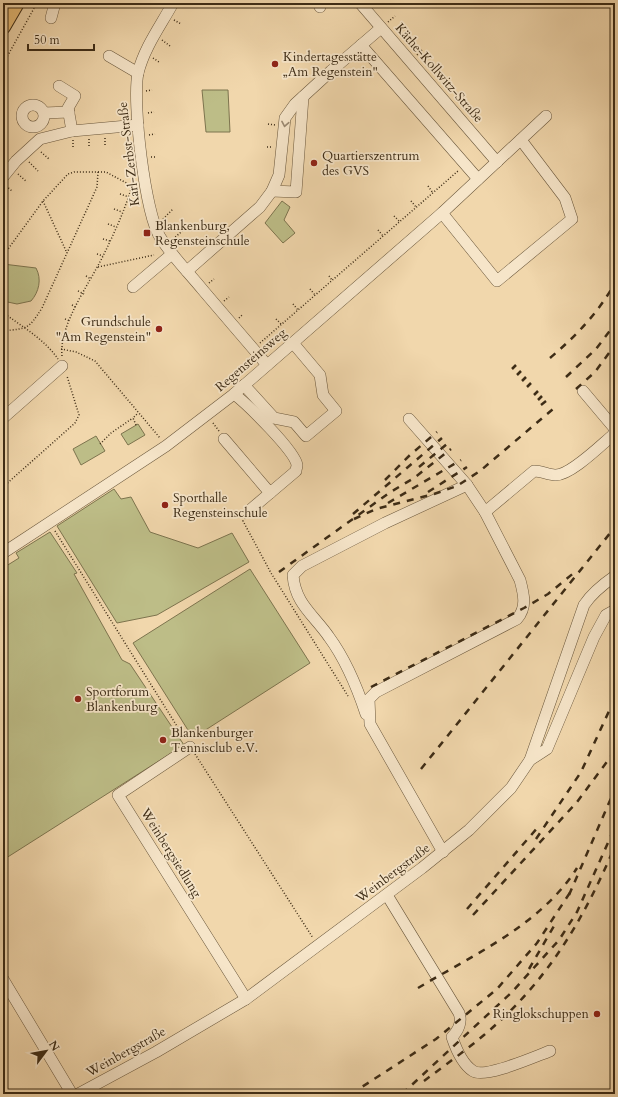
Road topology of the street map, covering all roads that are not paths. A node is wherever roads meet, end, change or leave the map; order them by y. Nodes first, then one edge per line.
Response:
1 (16, 3) edge
2 (55, 3) edge
3 (360, 3) edge
4 (170, 4) edge
5 (51, 18) dead end
6 (3, 27) edge
7 (381, 28) junction
8 (361, 45) junction
9 (109, 56) dead end
10 (138, 73) junction
11 (59, 86) dead end
12 (303, 98) junction
13 (69, 112) junction
14 (44, 113) dead end
15 (546, 116) dead end
16 (138, 125) junction
17 (72, 131) junction
18 (521, 140) junction
19 (497, 162) junction
20 (3, 177) edge
21 (478, 179) junction
22 (272, 191) junction
23 (442, 213) junction
24 (169, 249) junction
25 (187, 271) junction
26 (133, 287) dead end
27 (293, 343) junction
28 (267, 365) junction
29 (62, 366) road end
30 (244, 385) junction
31 (583, 391) dead end
32 (234, 394) junction
33 (3, 418) edge
34 (409, 419) dead end
35 (615, 429) edge
36 (224, 439) road end
37 (467, 485) junction
38 (270, 493) junction
39 (250, 510) road end
40 (485, 512) junction
41 (3, 553) edge
42 (615, 576) edge
43 (615, 610) edge
44 (615, 621) edge
45 (602, 623) junction
46 (370, 724) junction
47 (190, 747) road end
48 (530, 760) junction
49 (443, 852) junction
50 (387, 895) junction
51 (3, 979) edge
52 (246, 999) junction
53 (550, 1051) dead end
54 (72, 1094) edge
55 (78, 1094) edge

1 - 6 main road
2 - 5 street
3 - 7 street, Käthe-Kollwitz-Straße
4 - 10 street, Karl-Zerbst-Straße
7 - 8 street
7 - 19 street, Käthe-Kollwitz-Straße
8 - 12 street
8 - 21 street
9 - 10 street
10 - 16 street, Karl-Zerbst-Straße
11 - 13 street
12 -> 22 street
12 - 22 street
13 - 14 street
13 - 17 street
15 - 18 street, Regensteinsweg
16 - 17 street
16 - 24 street, Karl-Zerbst-Straße
17 - 20 street
18 - 19 street, Regensteinsweg
18 - 23 street
19 - 21 street, Regensteinsweg
21 - 23 street, Regensteinsweg
22 - 25 street
23 - 27 street, Regensteinsweg
24 - 25 street, Karl-Zerbst-Straße
24 - 26 street
25 - 28 street, Karl-Zerbst-Straße
27 - 28 street, Regensteinsweg
27 - 30 street
28 - 30 street, Regensteinsweg
29 - 33 street
30 - 32 street, Regensteinsweg
31 - 35 street
32 - 38 street
32 - 41 street, Regensteinsweg
34 - 37 street
35 - 40 street
36 - 38 street
37 - 40 street
37 - 46 street
38 - 39 street
40 - 46 street
42 - 48 street, Weinbergstraße
43 - 45 street
44 - 45 street
45 - 48 street
46 - 49 street
47 - 52 street, Weinbergsiedlung
48 - 49 street, Weinbergstraße
49 - 50 street, Weinbergstraße
50 - 52 street, Weinbergstraße
50 - 53 street
51 - 54 street
52 - 55 street, Weinbergstraße

